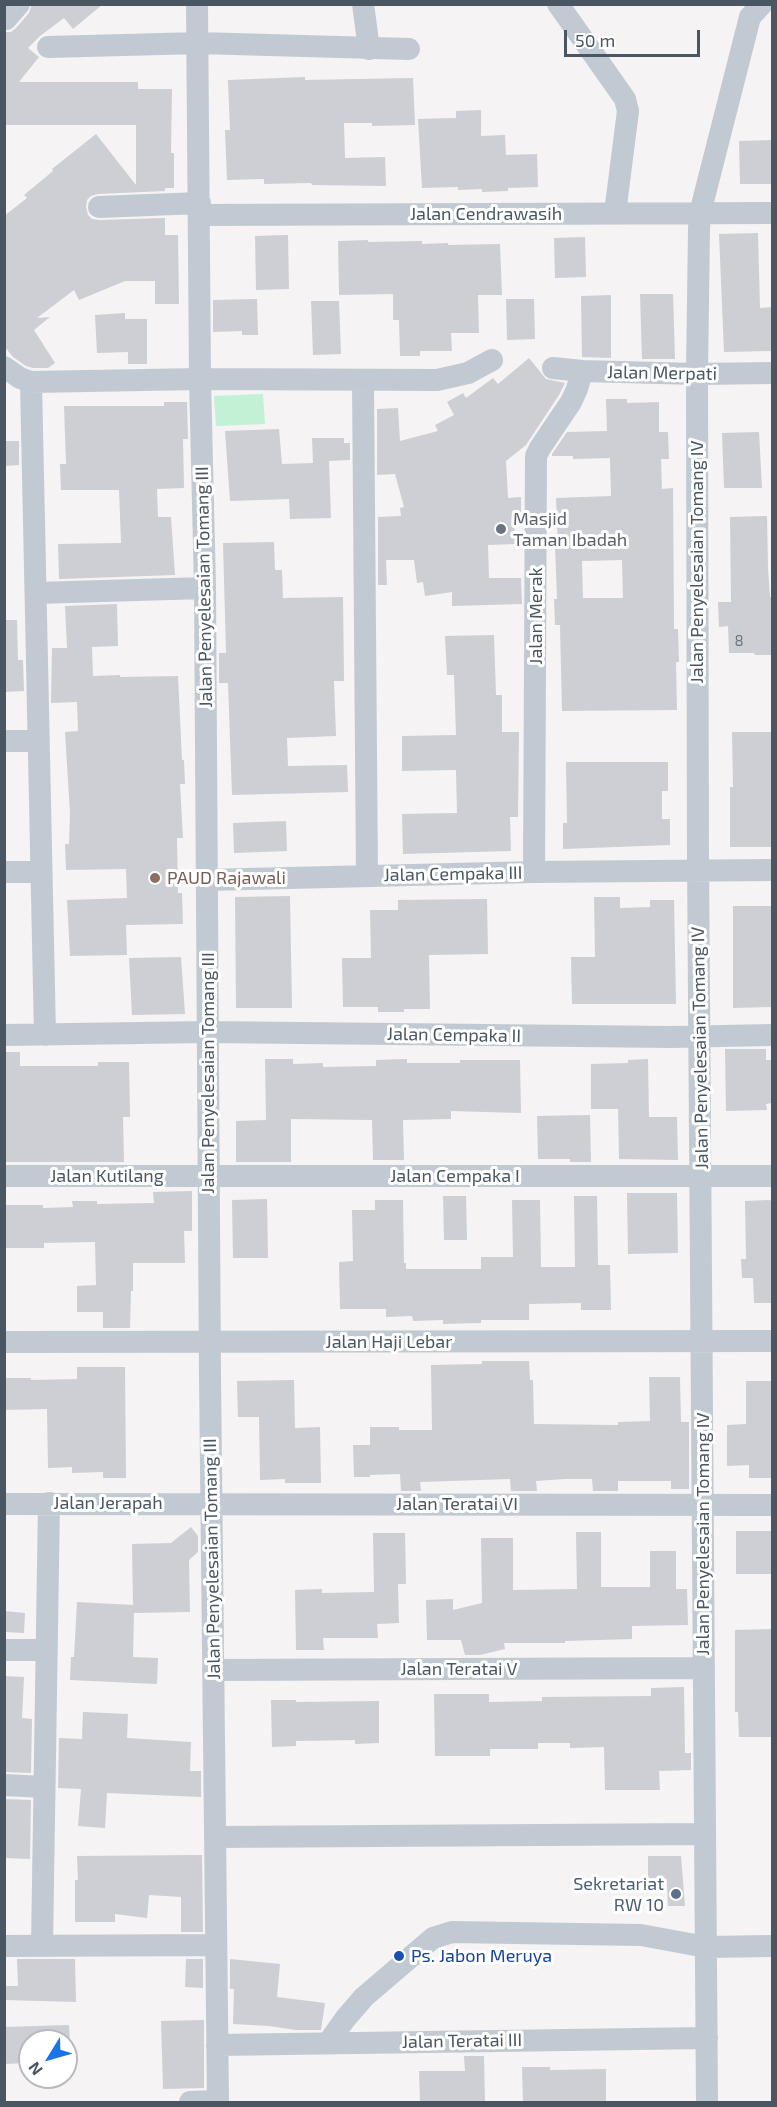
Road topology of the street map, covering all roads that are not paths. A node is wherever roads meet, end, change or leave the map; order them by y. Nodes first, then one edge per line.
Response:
1 (197, 4) edge
2 (363, 4) edge
3 (558, 4) edge
4 (752, 9) edge
5 (199, 44) junction
6 (48, 47) dead end
7 (369, 49) junction
8 (409, 49) dead end
9 (99, 207) dead end
10 (200, 209) junction
11 (615, 213) junction
12 (700, 213) junction
13 (772, 213) edge
14 (492, 360) dead end
15 (4, 367) edge
16 (552, 368) dead end
17 (582, 371) junction
18 (772, 373) edge
19 (697, 374) junction
20 (200, 379) junction
21 (363, 381) junction
22 (31, 382) junction
23 (205, 588) junction
24 (36, 592) junction
25 (4, 741) edge
26 (38, 741) junction
27 (772, 870) edge
28 (4, 872) edge
29 (41, 872) junction
30 (699, 872) junction
31 (534, 873) junction
32 (367, 876) junction
33 (207, 880) junction
34 (208, 1032) junction
35 (4, 1035) edge
36 (45, 1035) junction
37 (772, 1035) edge
38 (701, 1037) junction
39 (4, 1176) edge
40 (209, 1176) junction
41 (702, 1176) junction
42 (772, 1176) edge
43 (210, 1341) junction
44 (772, 1341) edge
45 (4, 1342) edge
46 (702, 1343) junction
47 (49, 1503) junction
48 (211, 1503) junction
49 (4, 1504) edge
50 (703, 1505) junction
51 (772, 1505) edge
52 (4, 1650) edge
53 (46, 1650) junction
54 (704, 1668) junction
55 (213, 1670) junction
56 (4, 1785) edge
57 (44, 1787) junction
58 (705, 1834) junction
59 (215, 1837) junction
60 (42, 1945) junction
61 (216, 1945) junction
62 (4, 1946) edge
63 (772, 1946) edge
64 (706, 1947) junction
65 (707, 2038) junction
66 (328, 2043) junction
67 (217, 2045) junction
68 (218, 2102) edge
69 (190, 2103) edge
70 (707, 2103) edge

1 - 5 street, Jalan Penyelesaian Tomang III
2 - 7 street
3 - 11 street
4 - 12 street, Jalan Penyelesaian Tomang IV
5 - 6 street
5 - 7 street
5 - 10 street, Jalan Penyelesaian Tomang III
7 - 8 street
9 - 10 street, Jalan Cendrawasih
10 - 11 street, Jalan Cendrawasih
10 - 20 street, Jalan Penyelesaian Tomang III
11 - 12 street, Jalan Cendrawasih
12 - 13 street, Jalan Cendrawasih
12 - 19 street, Jalan Penyelesaian Tomang IV
14 - 21 street
15 - 22 street
16 - 17 street, Jalan Merpati
17 - 19 street, Jalan Merpati
17 - 31 street, Jalan Merak
18 - 19 street, Jalan Merpati
19 - 30 street, Jalan Penyelesaian Tomang IV
20 - 21 street
20 - 22 street
20 - 23 street, Jalan Penyelesaian Tomang III
21 - 32 street
22 - 24 street
23 - 24 street
23 - 33 street, Jalan Penyelesaian Tomang III
24 - 26 street
25 - 26 street
26 - 29 street
27 - 30 street, Jalan Cempaka III
28 - 29 street
29 - 36 street
30 - 31 street, Jalan Cempaka III
30 - 38 street, Jalan Penyelesaian Tomang IV
31 - 32 street, Jalan Cempaka III
32 - 33 street, Jalan Cempaka III
33 - 34 street, Jalan Penyelesaian Tomang III
34 - 36 street
34 - 38 street, Jalan Cempaka II
34 - 40 street, Jalan Penyelesaian Tomang III
35 - 36 street
37 - 38 street, Jalan Cempaka II
38 - 41 street, Jalan Penyelesaian Tomang IV
39 - 40 street, Jalan Kutilang
40 - 41 street, Jalan Cempaka I
40 - 43 street, Jalan Penyelesaian Tomang III
41 - 42 street, Jalan Cempaka I
41 - 46 street, Jalan Penyelesaian Tomang IV
43 - 45 street, Jalan Haji Lebar
43 - 46 street, Jalan Haji Lebar
43 - 48 street, Jalan Penyelesaian Tomang III
44 - 46 street, Jalan Haji Lebar
46 - 50 street, Jalan Penyelesaian Tomang IV
47 - 48 street, Jalan Jerapah
47 - 49 street, Jalan Jerapah
47 - 53 street
48 - 50 street, Jalan Teratai VI
48 - 55 street, Jalan Penyelesaian Tomang III
50 - 51 street, Jalan Teratai VI
50 - 54 street, Jalan Penyelesaian Tomang IV
52 - 53 street
53 - 57 street
54 - 55 street, Jalan Teratai V
54 - 58 street, Jalan Penyelesaian Tomang IV
55 - 59 street, Jalan Penyelesaian Tomang III
56 - 57 street
57 - 60 street
58 - 59 street
58 - 64 street, Jalan Penyelesaian Tomang IV
59 - 61 street, Jalan Penyelesaian Tomang III
60 - 61 street
60 - 62 street
61 - 67 street, Jalan Penyelesaian Tomang III
63 - 64 street
64 - 65 street, Jalan Penyelesaian Tomang IV
64 - 66 street
65 - 66 street, Jalan Teratai III
65 - 70 street, Jalan Penyelesaian Tomang IV
66 - 67 street, Jalan Teratai III
67 - 68 street, Jalan Penyelesaian Tomang III
68 - 69 street

